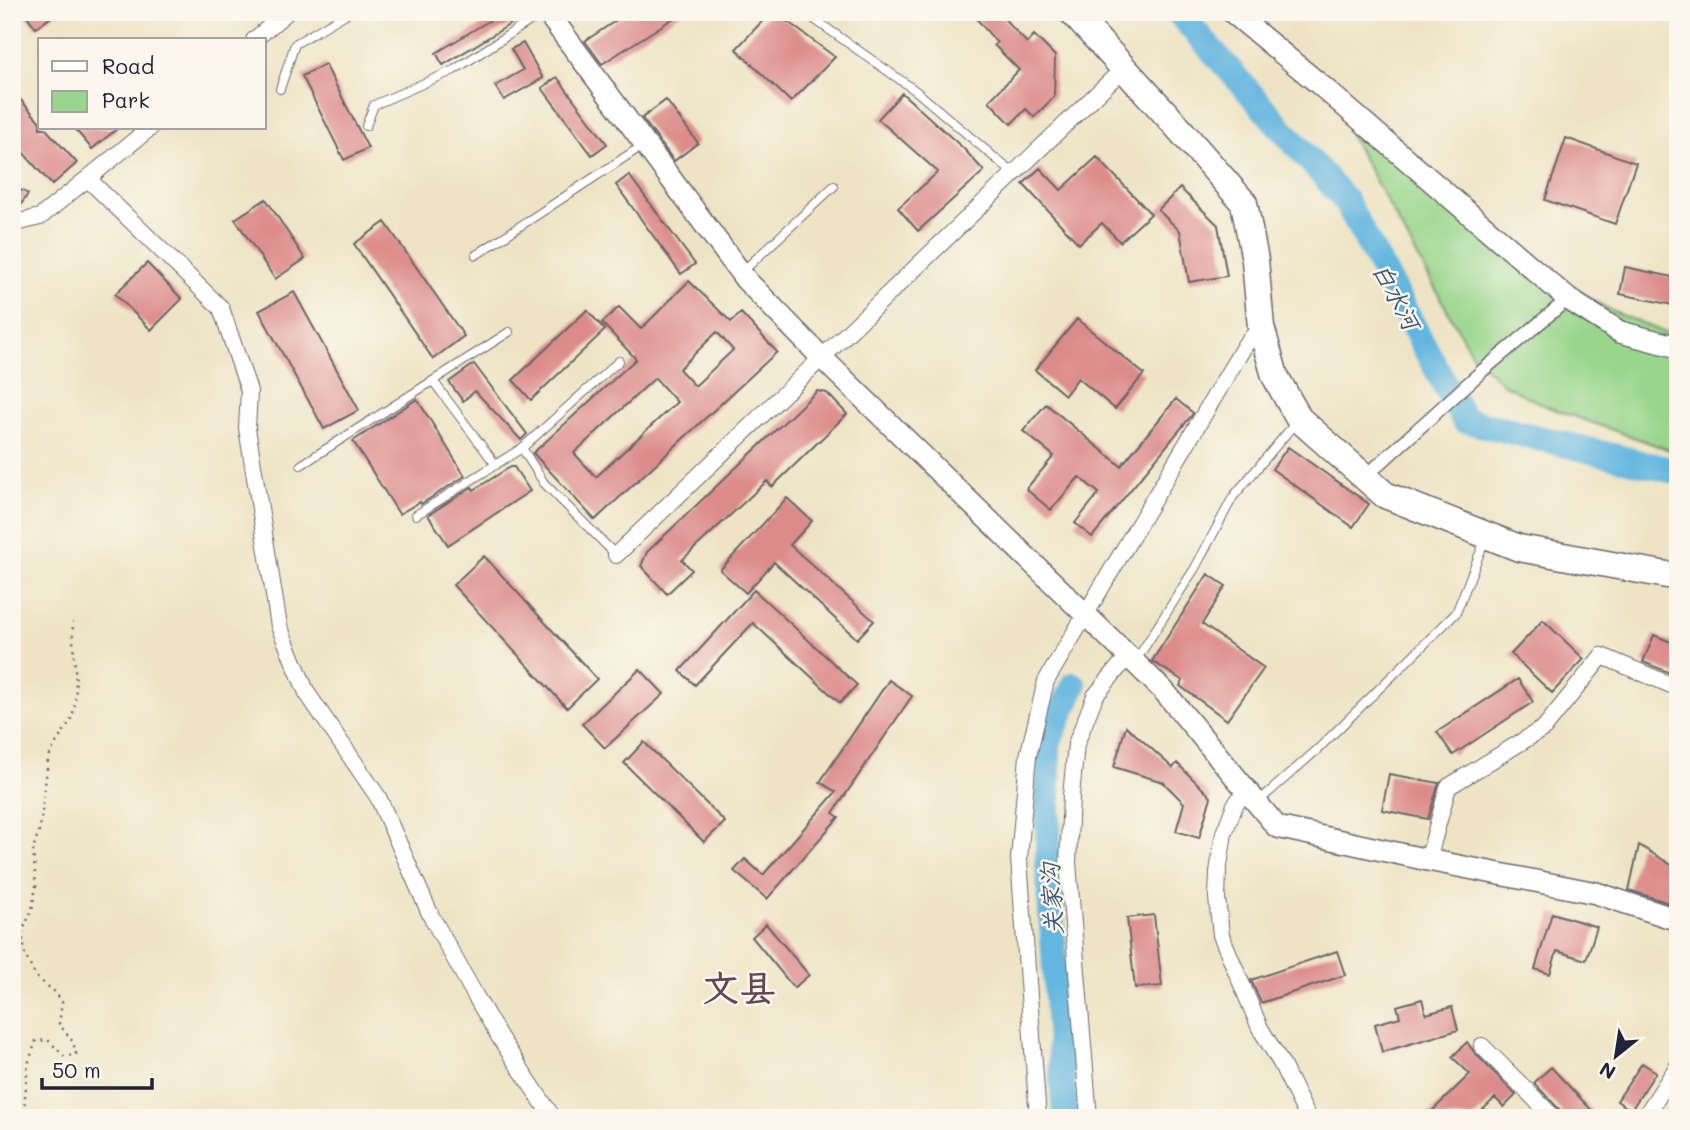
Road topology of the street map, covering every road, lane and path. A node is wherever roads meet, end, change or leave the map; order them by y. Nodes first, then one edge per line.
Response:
1 (287, 12) edge
2 (349, 12) edge
3 (545, 12) edge
4 (804, 12) edge
5 (1072, 12) edge
6 (1232, 12) edge
7 (256, 38) edge
8 (1124, 68) junction
9 (280, 89) dead end
10 (366, 126) dead end
11 (148, 130) edge
12 (645, 144) junction
13 (1014, 174) junction
14 (88, 179) junction
15 (834, 186) dead end
16 (12, 224) edge
17 (476, 255) dead end
18 (741, 274) junction
19 (1568, 299) junction
20 (1261, 327) junction
21 (509, 332) dead end
22 (1678, 347) edge
23 (822, 358) junction
24 (619, 361) dead end
25 (433, 380) junction
26 (1299, 419) junction
27 (522, 448) junction
28 (301, 465) dead end
29 (496, 465) junction
30 (1371, 471) junction
31 (416, 515) dead end
32 (1488, 535) junction
33 (616, 555) joint
34 (1678, 577) edge
35 (1085, 614) junction
36 (74, 622) dead end
37 (1131, 659) junction
38 (1678, 688) edge
39 (1251, 797) junction
40 (1428, 860) junction
41 (1678, 920) edge
42 (1482, 1046) dead end
43 (1678, 1066) edge
44 (23, 1118) edge
45 (553, 1118) edge
46 (1038, 1118) edge
47 (1089, 1118) edge
48 (1308, 1118) edge
49 (1554, 1118) edge
50 (1644, 1118) edge

1 - 7 street
2 - 9 lane
3 - 10 lane
3 - 12 street
4 - 13 lane
5 - 8 highway
6 - 19 street
8 - 13 street
8 - 20 highway
11 - 14 street
12 - 17 lane
12 - 18 street
13 - 23 street
14 - 16 street
14 - 45 street
15 - 18 lane
18 - 23 street
19 - 22 street
19 - 30 street
20 - 26 highway
20 - 35 street
21 - 25 lane
23 - 33 street
23 - 35 street
24 - 27 lane
25 - 28 lane
25 - 29 lane
26 - 30 highway
26 - 37 lane
27 - 29 lane
27 - 33 lane
29 - 31 lane
30 - 32 highway
32 - 34 highway
32 - 39 lane
35 - 37 street
35 - 46 street
36 - 44 path
37 - 39 street
37 - 47 street
38 - 40 street
39 - 40 street
39 - 48 street
40 - 41 street
42 - 49 street
43 - 50 street

